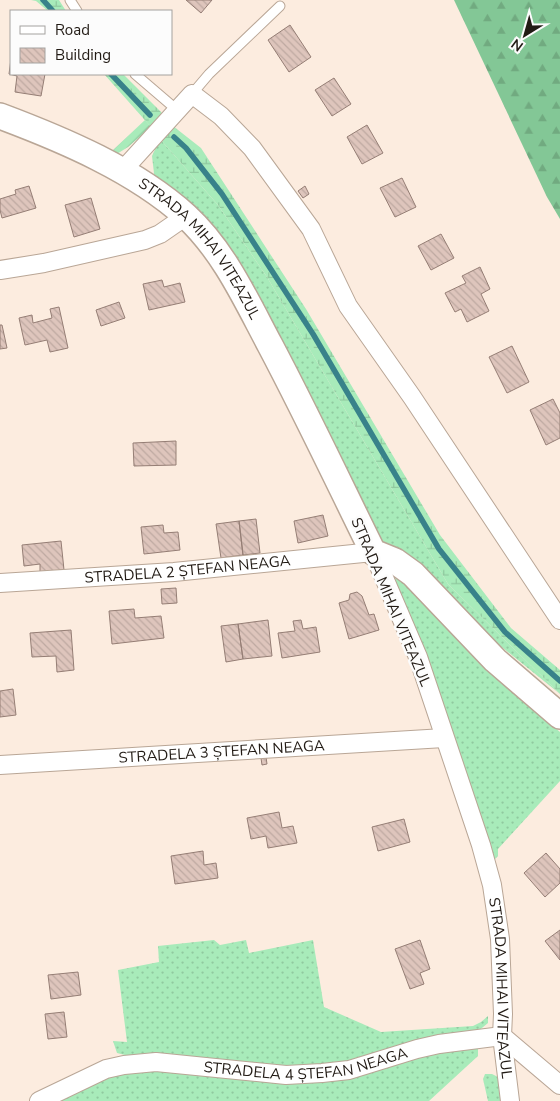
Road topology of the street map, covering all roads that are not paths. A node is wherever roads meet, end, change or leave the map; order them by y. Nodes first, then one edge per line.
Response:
1 (280, 6) dead end
2 (136, 75) edge
3 (192, 94) junction
4 (177, 110) junction
5 (0, 116) edge
6 (122, 171) junction
7 (186, 216) junction
8 (0, 270) edge
9 (373, 552) junction
10 (0, 583) edge
11 (560, 620) edge
12 (560, 716) edge
13 (444, 738) junction
14 (0, 765) edge
15 (502, 1036) junction
16 (560, 1085) edge
17 (39, 1101) edge
18 (510, 1101) edge

1 - 3 lane, STRADA MIHAI VITEAZUL
2 - 4 lane
3 - 4 street, STRADA MIHAI VITEAZUL
3 - 11 street
4 - 6 street, STRADA MIHAI VITEAZUL
5 - 6 street, STRADA MIHAI VITEAZUL
6 - 7 street, STRADA MIHAI VITEAZUL
7 - 8 street
7 - 9 street, STRADA MIHAI VITEAZUL
9 - 10 street, STRADELA 2 ȘTEFAN NEAGA
9 - 12 street
9 - 13 street, STRADA MIHAI VITEAZUL
13 - 14 street, STRADELA 3 ȘTEFAN NEAGA
13 - 15 street, STRADA MIHAI VITEAZUL
15 - 16 street
15 - 17 street, STRADELA 4 ȘTEFAN NEAGA
15 - 18 street, STRADA MIHAI VITEAZUL

